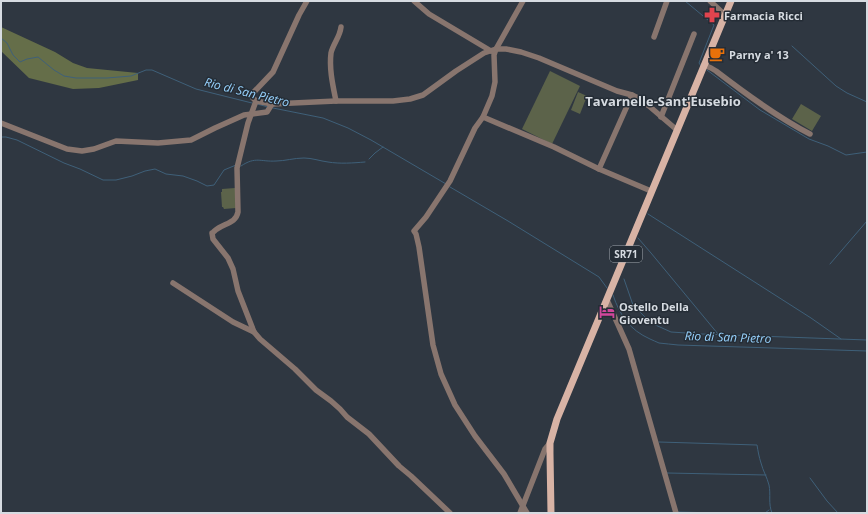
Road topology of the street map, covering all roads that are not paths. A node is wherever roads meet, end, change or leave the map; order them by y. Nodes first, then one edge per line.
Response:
1 (307, 1) edge
2 (414, 1) edge
3 (523, 1) edge
4 (667, 1) edge
5 (710, 1) edge
6 (731, 1) edge
7 (725, 15) junction
8 (341, 27) dead end
9 (694, 34) dead end
10 (654, 37) dead end
11 (493, 50) junction
12 (704, 65) junction
13 (632, 95) junction
14 (256, 101) junction
15 (336, 101) junction
16 (272, 104) junction
17 (250, 114) junction
18 (483, 117) junction
19 (661, 117) junction
20 (1, 123) edge
21 (677, 130) junction
22 (810, 134) dead end
23 (599, 169) junction
24 (651, 191) junction
25 (173, 283) dead end
26 (607, 300) junction
27 (254, 332) junction
28 (550, 444) junction
29 (523, 505) junction
30 (450, 513) edge
31 (520, 513) edge
32 (527, 513) edge
33 (551, 513) edge
34 (676, 513) edge

1 - 14 street
2 - 11 street
3 - 11 street
4 - 10 street
5 - 7 street
6 - 7 main road, SR71
7 - 12 main road, SR71
8 - 15 street
9 - 19 street
11 - 13 street
11 - 15 street
11 - 18 street
12 - 21 main road, SR71
12 - 22 street
13 - 19 street
13 - 23 street
14 - 16 street
14 - 17 street
15 - 16 street
16 - 17 street
17 - 20 street
17 - 27 street
18 - 23 street
18 - 29 street
19 - 21 street
21 - 24 main road, SR71
23 - 24 street
24 - 26 main road, SR71
25 - 27 street
26 - 28 main road, SR71
26 - 34 street
27 - 30 street
28 - 29 street
28 - 33 main road, SR71
29 - 31 street
29 - 32 street

